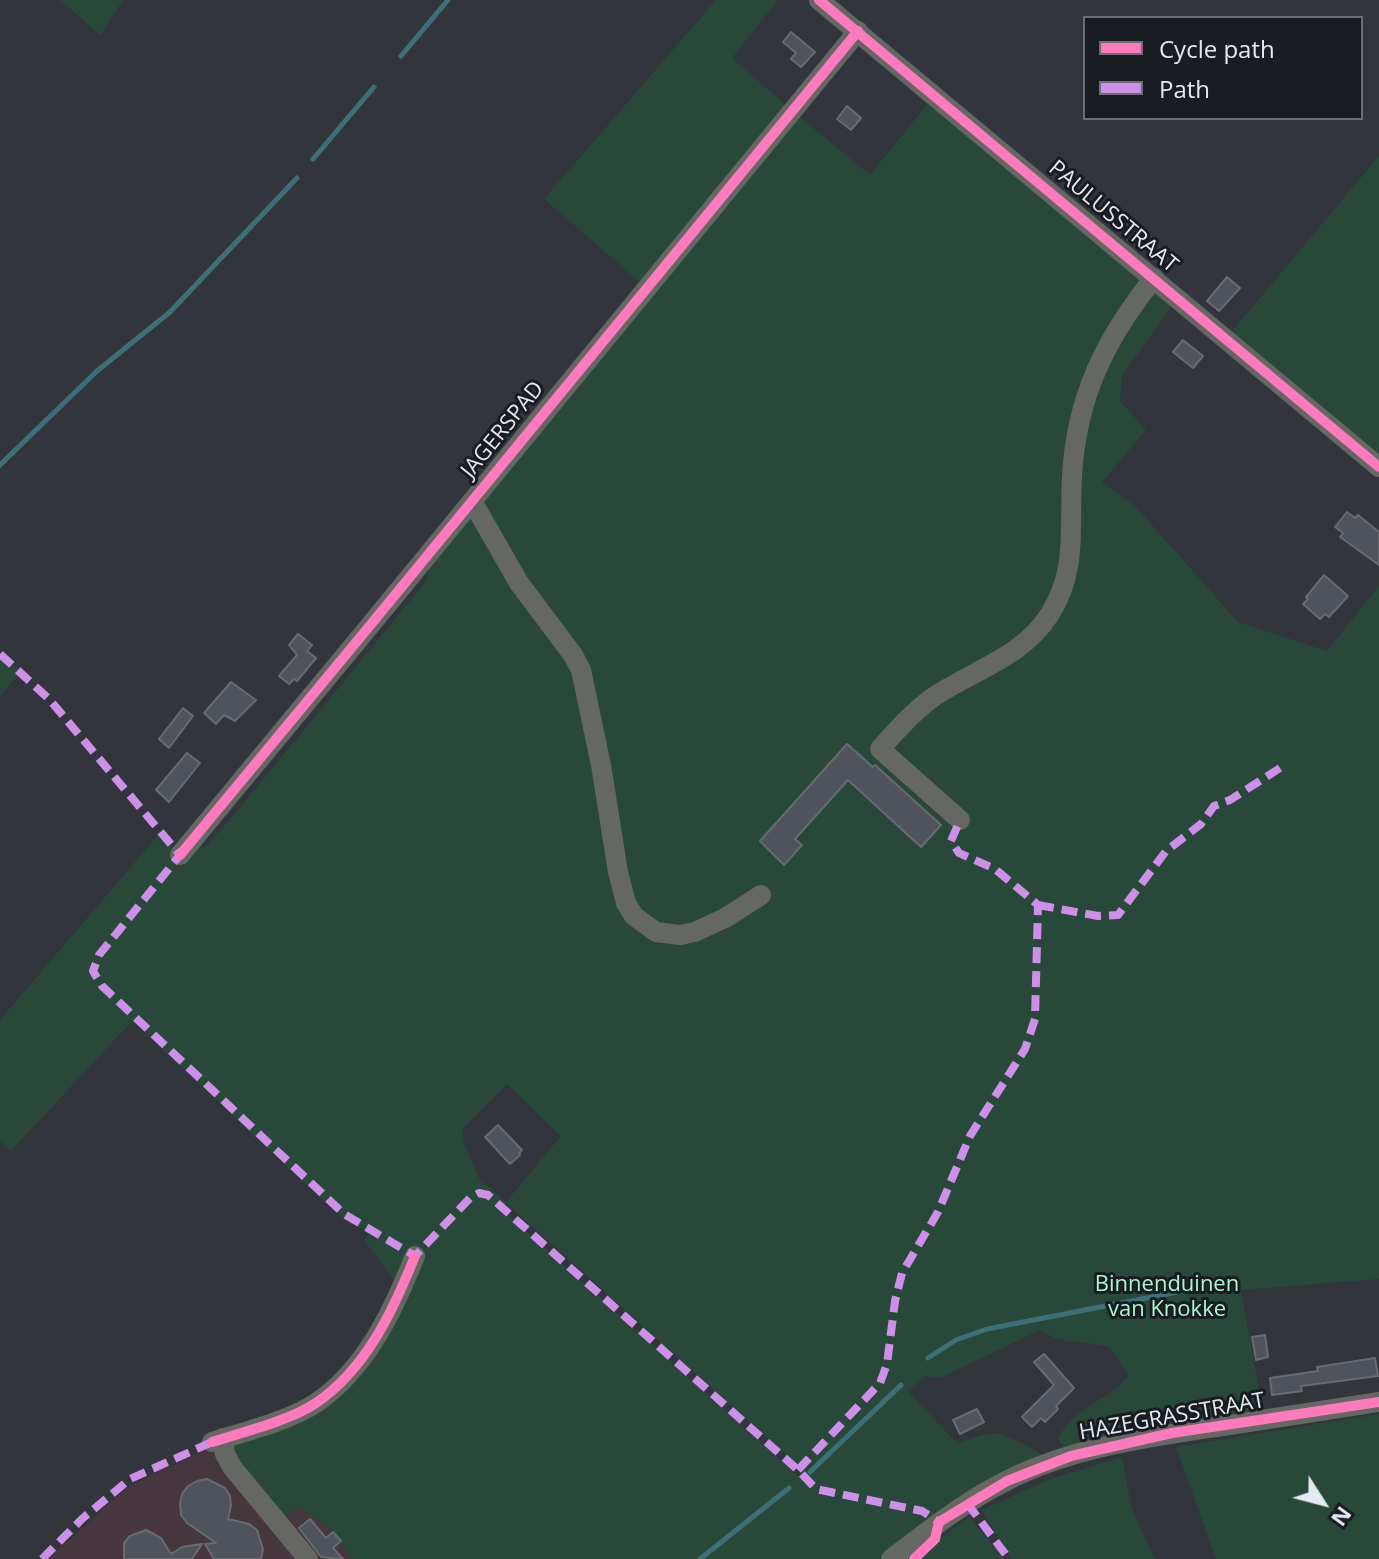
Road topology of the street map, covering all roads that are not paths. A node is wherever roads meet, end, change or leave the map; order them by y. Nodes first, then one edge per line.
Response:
1 (819, 0) edge
2 (858, 31) junction
3 (1154, 278) junction
4 (1379, 467) edge
5 (472, 501) junction
6 (960, 820) dead end
7 (180, 855) dead end
8 (761, 895) dead end
9 (415, 1256) dead end
10 (1379, 1402) edge
11 (308, 1559) edge
12 (891, 1559) edge

1 - 2 street, PAULUSSTRAAT
2 - 3 street, PAULUSSTRAAT
2 - 5 street, JAGERSPAD
3 - 4 street, PAULUSSTRAAT
3 - 6 street
5 - 7 street, JAGERSPAD
5 - 8 street
9 - 11 street
10 - 12 street, HAZEGRASSTRAAT

